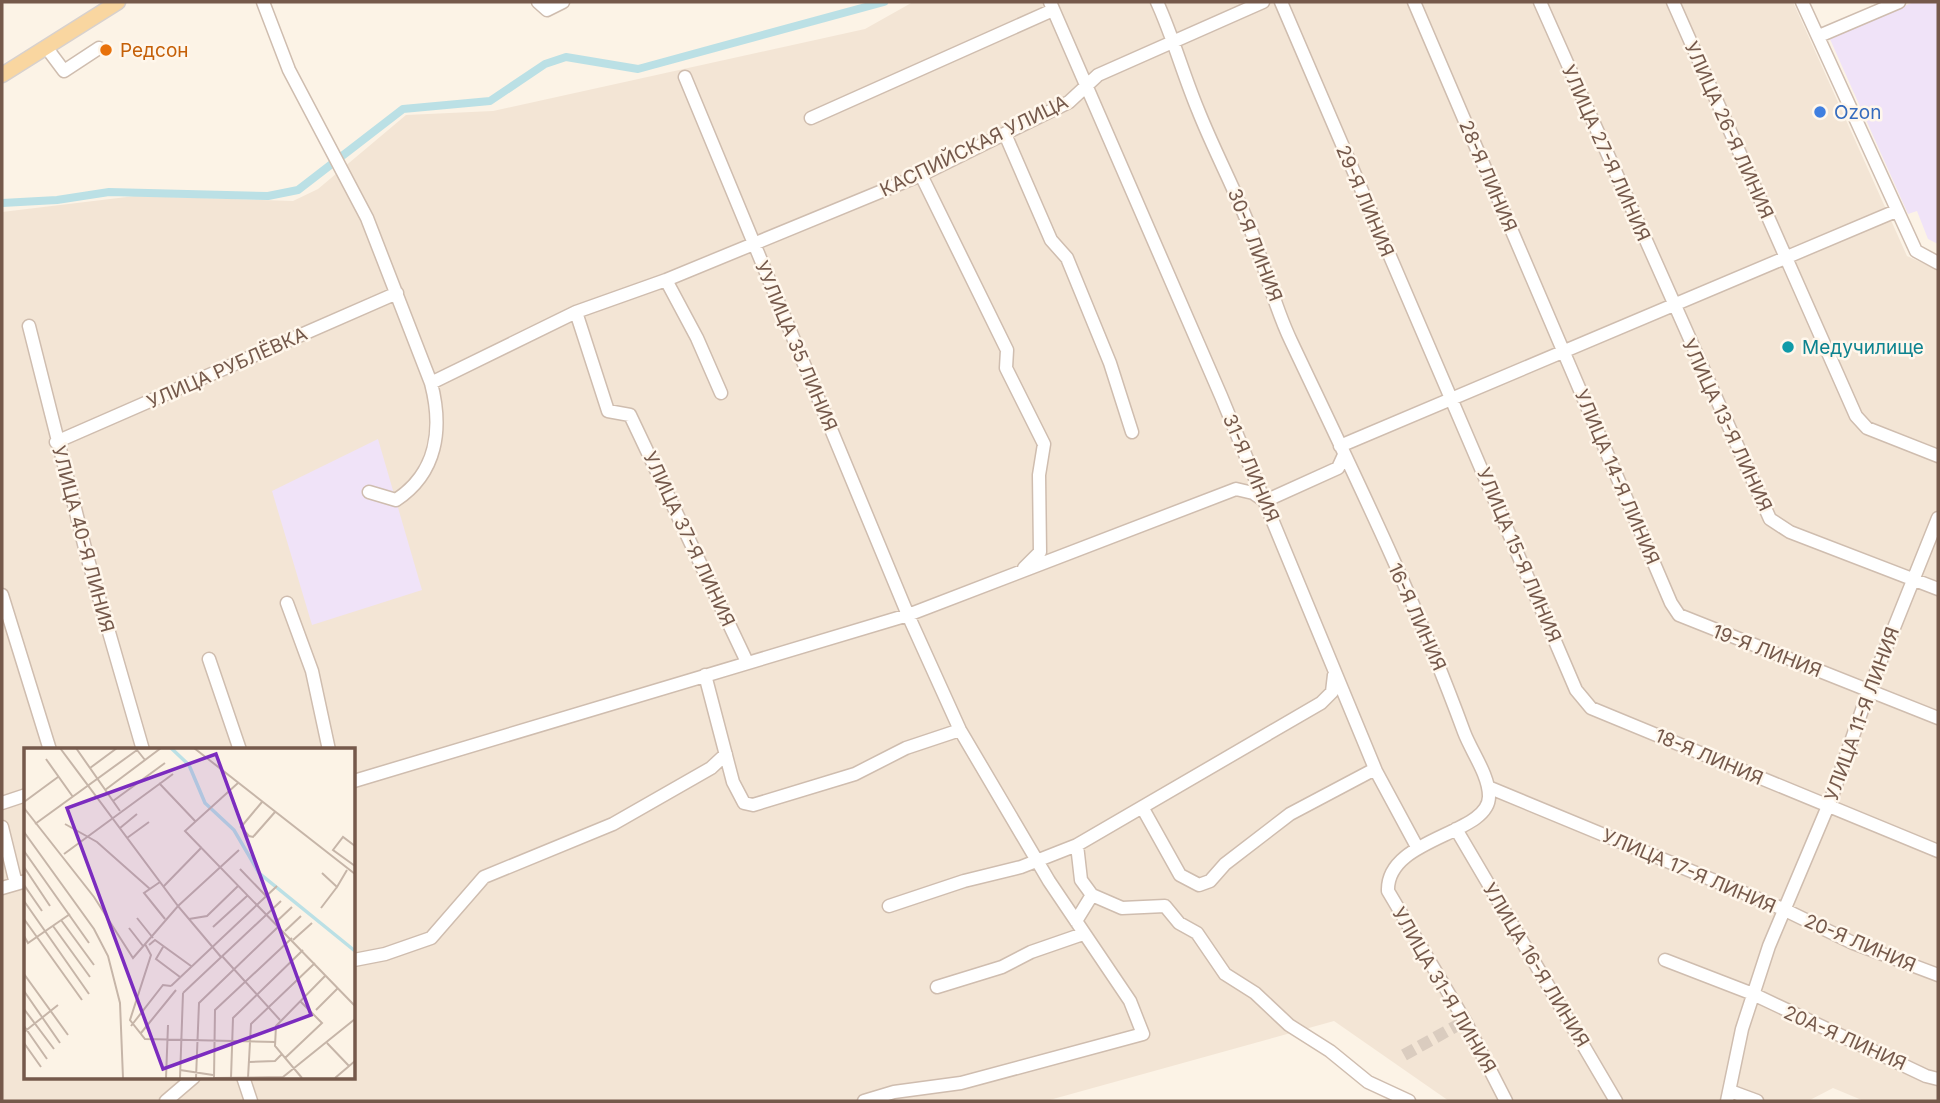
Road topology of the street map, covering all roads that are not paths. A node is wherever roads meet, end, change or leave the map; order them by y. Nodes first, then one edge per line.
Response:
1 (118, 2) edge
2 (263, 2) edge
3 (538, 2) edge
4 (563, 2) edge
5 (1157, 2) edge
6 (1263, 2) edge
7 (1281, 2) edge
8 (1414, 2) edge
9 (1540, 2) edge
10 (1673, 2) edge
11 (1802, 2) edge
12 (1899, 2) edge
13 (1247, 5) edge
14 (1051, 6) edge
15 (1819, 36) junction
16 (1174, 40) junction
17 (46, 47) junction
18 (99, 48) dead end
19 (2, 75) edge
20 (685, 77) dead end
21 (1087, 88) junction
22 (811, 118) dead end
23 (1006, 134) junction
24 (921, 175) junction
25 (1896, 211) junction
26 (754, 245) junction
27 (1785, 258) junction
28 (1938, 263) edge
29 (666, 280) junction
30 (397, 293) junction
31 (1672, 304) junction
32 (576, 312) junction
33 (29, 326) dead end
34 (1562, 350) junction
35 (431, 383) junction
36 (721, 394) dead end
37 (1453, 399) junction
38 (1132, 432) dead end
39 (56, 442) junction
40 (1342, 450) junction
41 (1938, 456) edge
42 (369, 492) dead end
43 (1265, 501) junction
44 (1938, 518) edge
45 (1017, 574) junction
46 (1913, 579) junction
47 (1938, 589) edge
48 (2, 595) edge
49 (287, 603) dead end
50 (1671, 603) joint
51 (908, 615) junction
52 (209, 659) dead end
53 (747, 662) junction
54 (1333, 667) junction
55 (705, 675) junction
56 (1869, 690) junction
57 (1591, 708) joint
58 (1938, 718) edge
59 (960, 730) junction
60 (49, 748) edge
61 (142, 748) edge
62 (239, 748) edge
63 (329, 748) edge
64 (726, 754) junction
65 (1375, 769) junction
66 (355, 781) edge
67 (1489, 787) junction
68 (24, 796) edge
69 (2, 803) edge
70 (1828, 806) junction
71 (1142, 807) junction
72 (2, 827) edge
73 (1456, 829) junction
74 (1077, 845) junction
75 (1417, 847) junction
76 (1938, 851) edge
77 (1039, 860) junction
78 (21, 883) edge
79 (2, 888) edge
80 (1092, 895) junction
81 (888, 906) dead end
82 (1783, 909) junction
83 (1076, 921) junction
84 (1083, 934) junction
85 (355, 960) edge
86 (1665, 960) dead end
87 (1938, 975) edge
88 (937, 988) dead end
89 (1754, 994) junction
90 (193, 1078) edge
91 (243, 1078) edge
92 (1938, 1079) edge
93 (1729, 1096) edge
94 (166, 1101) edge
95 (251, 1101) edge
96 (864, 1101) edge
97 (1409, 1101) edge
98 (1506, 1101) edge
99 (1616, 1101) edge
100 (1757, 1101) edge

1 - 17 main road
2 - 30 street
3 - 4 street
5 - 16 street, 30-Я ЛИНИЯ
6 - 13 street, КАСПИЙСКАЯ УЛИЦА
7 - 37 street, 29-Я ЛИНИЯ
8 - 34 street, 28-Я ЛИНИЯ
9 - 31 street, УЛИЦА 27-Я ЛИНИЯ
10 - 27 street, УЛИЦА 26-Я ЛИНИЯ
11 - 15 street
12 - 15 street
13 - 16 street, КАСПИЙСКАЯ УЛИЦА
14 - 21 street, 31-Я ЛИНИЯ
14 - 22 street
15 - 25 street
16 - 21 street, КАСПИЙСКАЯ УЛИЦА
16 - 40 street, 30-Я ЛИНИЯ
17 - 18 street
17 - 19 main road
20 - 26 street, УУЛИЦА 35 ЛИНИЯ
21 - 23 street, КАСПИЙСКАЯ УЛИЦА
21 - 43 street, 31-Я ЛИНИЯ
23 - 24 street, КАСПИЙСКАЯ УЛИЦА
23 - 38 street
24 - 26 street, КАСПИЙСКАЯ УЛИЦА
24 - 45 street
25 - 27 street
25 - 28 street
26 - 29 street, КАСПИЙСКАЯ УЛИЦА
26 - 51 street, УУЛИЦА 35 ЛИНИЯ
27 - 31 street
27 - 41 street, УЛИЦА 26-Я ЛИНИЯ
29 - 32 street, КАСПИЙСКАЯ УЛИЦА
29 - 36 street
30 - 35 street
30 - 39 street, УЛИЦА РУБЛЁВКА
31 - 34 street
31 - 46 street, УЛИЦА 13-Я ЛИНИЯ
32 - 35 street, КАСПИЙСКАЯ УЛИЦА
32 - 53 street, УЛИЦА 37-Я ЛИНИЯ
33 - 39 street, УЛИЦА 40-Я ЛИНИЯ
34 - 37 street
34 - 50 street, УЛИЦА 14-Я ЛИНИЯ
35 - 42 street
37 - 40 street
37 - 57 street, УЛИЦА 15-Я ЛИНИЯ
39 - 61 street, УЛИЦА 40-Я ЛИНИЯ
40 - 43 street
40 - 67 street, 16-Я ЛИНИЯ
43 - 45 street
43 - 54 street, 31-Я ЛИНИЯ
44 - 46 street, УЛИЦА 11-Я ЛИНИЯ
45 - 51 street
46 - 47 street, УЛИЦА 13-Я ЛИНИЯ
46 - 56 street, УЛИЦА 11-Я ЛИНИЯ
48 - 60 street
49 - 63 street
50 - 56 street, 19-Я ЛИНИЯ
51 - 53 street
51 - 59 street, УУЛИЦА 35 ЛИНИЯ
52 - 62 street
53 - 55 street
54 - 65 street, 31-Я ЛИНИЯ
54 - 71 street
55 - 64 street
55 - 66 street
56 - 58 street, 19-Я ЛИНИЯ
56 - 70 street, УЛИЦА 11-Я ЛИНИЯ
57 - 70 street, 18-Я ЛИНИЯ
59 - 64 street
59 - 77 street, УУЛИЦА 35 ЛИНИЯ
64 - 85 street
65 - 71 street
65 - 75 street, 31-Я ЛИНИЯ
67 - 73 street
67 - 82 street, УЛИЦА 17-Я ЛИНИЯ
68 - 69 street
70 - 76 street, 18-Я ЛИНИЯ
70 - 82 street, УЛИЦА 11-Я ЛИНИЯ
71 - 74 street
72 - 78 street
73 - 75 street
73 - 99 street, УЛИЦА 16-Я ЛИНИЯ
74 - 77 street
74 - 80 street
75 - 98 street, УЛИЦА 31-Я ЛИНИЯ
77 - 81 street
77 - 83 street, УУЛИЦА 35 ЛИНИЯ
78 - 79 street
80 - 83 street
80 - 97 street
82 - 87 street, 20-Я ЛИНИЯ
82 - 89 street, УЛИЦА 17-Я ЛИНИЯ
83 - 84 street, УУЛИЦА 35 ЛИНИЯ
84 - 88 street
84 - 96 street, УУЛИЦА 35 ЛИНИЯ
86 - 89 street, 20А-Я ЛИНИЯ
89 - 92 street, 20А-Я ЛИНИЯ
89 - 93 street, УЛИЦА 17-Я ЛИНИЯ
90 - 94 street
91 - 95 street
93 - 100 street

